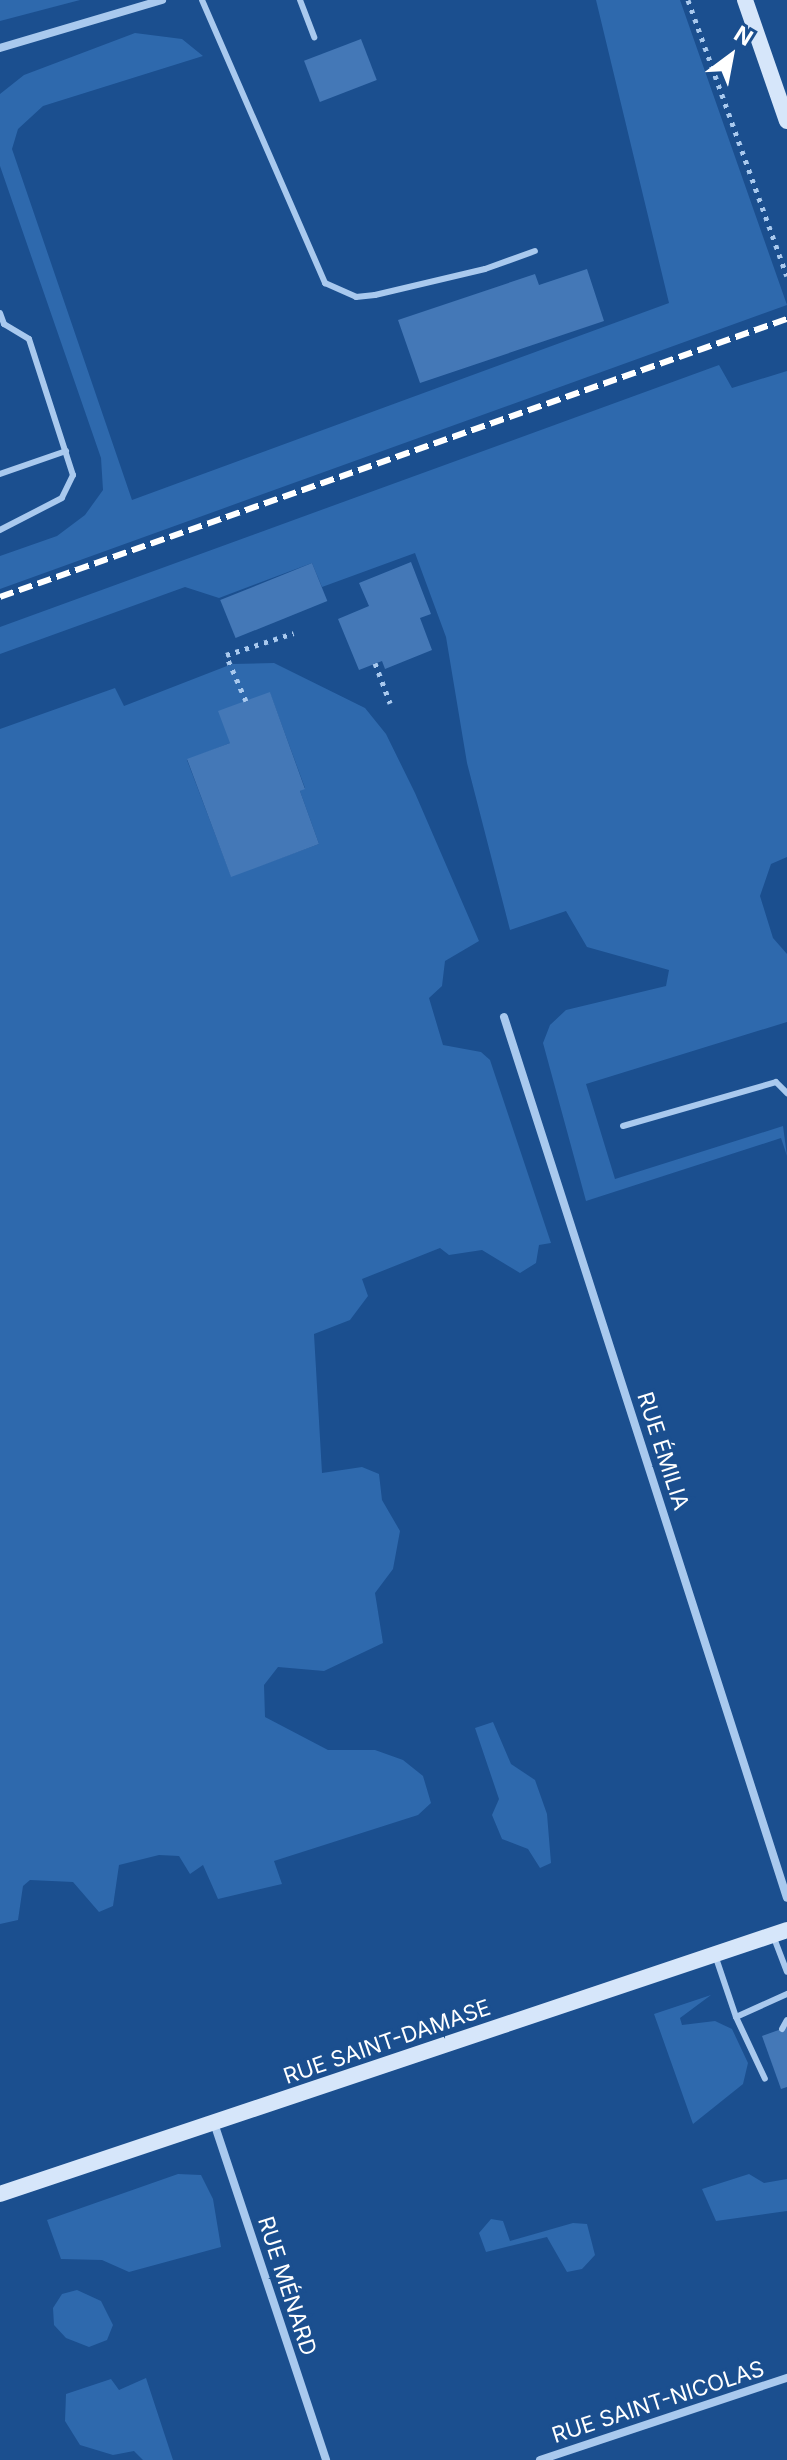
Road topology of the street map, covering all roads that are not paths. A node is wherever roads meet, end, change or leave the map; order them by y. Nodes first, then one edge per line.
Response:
1 (162, 0) edge
2 (202, 0) edge
3 (300, 0) edge
4 (745, 0) edge
5 (314, 37) dead end
6 (0, 48) edge
7 (787, 121) edge
8 (535, 251) dead end
9 (0, 313) edge
10 (66, 451) junction
11 (0, 474) edge
12 (0, 530) edge
13 (504, 1017) dead end
14 (787, 1093) edge
15 (623, 1126) dead end
16 (787, 1898) edge
17 (780, 1933) edge
18 (715, 1955) junction
19 (787, 1972) edge
20 (787, 1994) edge
21 (736, 2017) junction
22 (787, 2020) edge
23 (782, 2029) dead end
24 (765, 2079) dead end
25 (214, 2123) junction
26 (0, 2194) edge
27 (787, 2378) edge
28 (326, 2460) edge
29 (540, 2460) edge

1 - 6 street
2 - 8 lane
3 - 5 lane
4 - 7 street
9 - 10 lane
10 - 11 lane
10 - 12 lane
13 - 16 street, RUE ÉMILIA
14 - 15 lane
17 - 18 street, RUE SAINT-DAMASE
17 - 19 lane
18 - 21 lane
18 - 25 street, RUE SAINT-DAMASE
20 - 21 lane
21 - 24 lane
22 - 23 lane
25 - 26 street, RUE SAINT-DAMASE
25 - 28 street, RUE MÉNARD
27 - 29 street, RUE SAINT-NICOLAS

